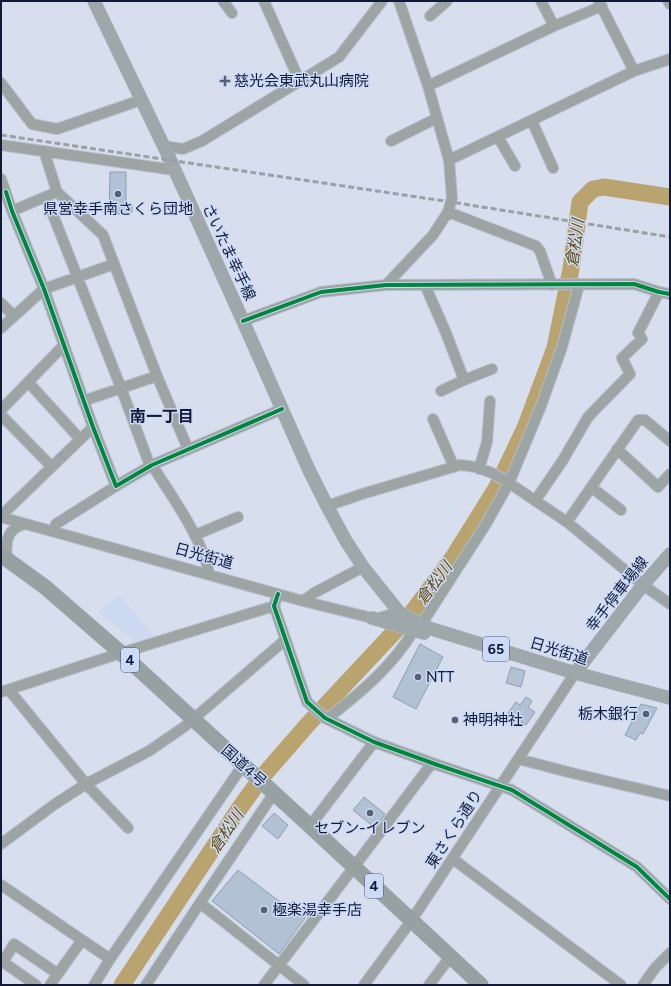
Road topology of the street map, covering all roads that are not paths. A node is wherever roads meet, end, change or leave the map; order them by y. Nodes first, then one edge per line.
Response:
1 (94, 1) edge
2 (223, 1) edge
3 (264, 1) edge
4 (382, 1) edge
5 (399, 1) edge
6 (447, 1) edge
7 (541, 1) edge
8 (668, 1) edge
9 (600, 4) edge
10 (670, 4) edge
11 (232, 13) dead end
12 (430, 16) dead end
13 (554, 26) junction
14 (670, 59) edge
15 (634, 71) junction
16 (300, 82) junction
17 (1, 83) edge
18 (428, 86) junction
19 (5, 97) edge
20 (141, 100) junction
21 (437, 118) junction
22 (532, 121) junction
23 (498, 137) junction
24 (391, 141) dead end
25 (1, 145) edge
26 (163, 146) junction
27 (44, 151) junction
28 (449, 160) junction
29 (515, 166) dead end
30 (553, 168) dead end
31 (174, 170) junction
32 (1, 179) edge
33 (57, 192) junction
34 (46, 197) junction
35 (12, 211) junction
36 (448, 212) junction
37 (114, 264) junction
38 (78, 277) junction
39 (386, 285) junction
40 (425, 285) junction
41 (552, 285) junction
42 (577, 285) junction
43 (44, 289) junction
44 (659, 292) junction
45 (670, 294) edge
46 (1, 302) edge
47 (14, 316) junction
48 (243, 321) junction
49 (1, 328) edge
50 (64, 345) junction
51 (492, 370) dead end
52 (158, 376) junction
53 (464, 380) junction
54 (29, 383) junction
55 (121, 388) junction
56 (441, 391) dead end
57 (83, 401) junction
58 (490, 401) dead end
59 (282, 409) junction
60 (1, 410) edge
61 (1, 415) edge
62 (433, 419) dead end
63 (92, 427) junction
64 (80, 439) junction
65 (670, 441) edge
66 (188, 449) junction
67 (617, 449) junction
68 (151, 466) junction
69 (52, 467) junction
70 (454, 467) junction
71 (479, 469) junction
72 (670, 474) edge
73 (508, 482) junction
74 (116, 486) junction
75 (591, 487) junction
76 (535, 501) junction
77 (327, 506) junction
78 (621, 510) dead end
79 (1, 517) edge
80 (238, 517) dead end
81 (567, 522) junction
82 (26, 524) junction
83 (53, 531) junction
84 (195, 535) junction
85 (670, 554) edge
86 (4, 557) edge
87 (363, 567) junction
88 (209, 574) junction
89 (643, 585) junction
90 (278, 594) junction
91 (303, 601) junction
92 (670, 604) edge
93 (274, 606) junction
94 (399, 617) junction
95 (372, 618) joint
96 (416, 627) junction
97 (286, 640) junction
98 (122, 653) junction
99 (575, 673) junction
100 (5, 691) edge
101 (670, 698) edge
102 (326, 718) junction
103 (194, 720) junction
104 (374, 742) junction
105 (518, 759) junction
106 (432, 763) junction
107 (247, 769) junction
108 (86, 784) junction
109 (500, 785) junction
110 (271, 790) junction
111 (670, 796) edge
112 (310, 826) junction
113 (128, 828) dead end
114 (1, 844) edge
115 (453, 859) junction
116 (354, 867) junction
117 (1, 884) edge
118 (670, 899) edge
119 (200, 903) junction
120 (411, 921) junction
121 (82, 940) junction
122 (670, 953) edge
123 (450, 956) junction
124 (110, 959) junction
125 (279, 965) junction
126 (58, 974) junction
127 (36, 985) edge
128 (50, 985) edge
129 (94, 985) edge
130 (146, 985) edge
131 (264, 985) edge
132 (304, 985) edge
133 (364, 985) edge
134 (429, 985) edge
135 (481, 985) edge
136 (621, 985) edge
137 (643, 985) edge

1 - 20 main road, さいたま幸手線 / 65
2 - 11 street
3 - 16 street
4 - 16 street
5 - 18 street
6 - 12 street
7 - 13 street
8 - 10 street
9 - 13 street
9 - 15 street
13 - 18 street
14 - 15 street
15 - 22 street
16 - 26 street
17 - 19 street
18 - 21 street
19 - 20 street
20 - 26 main road, さいたま幸手線 / 65
21 - 24 street
21 - 28 street
22 - 23 street
22 - 30 street
23 - 28 street
23 - 29 street
25 - 27 street
26 - 31 main road, さいたま幸手線 / 65
27 - 31 street
27 - 33 street
28 - 36 street
31 - 48 main road, さいたま幸手線 / 65
32 - 35 street
33 - 34 street
33 - 37 street
34 - 35 street
34 - 38 street
35 - 43 street
36 - 39 street
36 - 41 street
37 - 38 street
37 - 52 street
38 - 43 street
38 - 55 street
39 - 40 street
39 - 48 street
40 - 41 street
40 - 53 street
41 - 42 street
42 - 44 street
42 - 73 street
43 - 47 street
43 - 50 street
44 - 45 street
44 - 76 street
46 - 47 street
47 - 49 street
48 - 59 main road, さいたま幸手線 / 65
50 - 54 street
50 - 57 street
51 - 53 street
52 - 55 street
52 - 66 street
53 - 56 street
54 - 60 street
54 - 64 street
55 - 57 street
55 - 68 street
57 - 63 street
58 - 71 street
59 - 66 street
59 - 77 main road, さいたま幸手線 / 65
61 - 69 street
62 - 70 street
63 - 64 street
63 - 74 street
64 - 69 street
65 - 67 street
66 - 68 street
67 - 72 street
67 - 75 street
68 - 74 street
68 - 84 street
69 - 79 street
70 - 71 street
70 - 77 street
71 - 73 street
73 - 76 street
73 - 96 street
74 - 83 street
75 - 78 street
75 - 81 street
76 - 81 street
77 - 87 main road, さいたま幸手線 / 65
79 - 82 street, 日光街道
80 - 84 street
81 - 89 street
82 - 83 street, 日光街道
82 - 86 street
83 - 88 street, 日光街道
84 - 88 street
85 - 89 main road, 幸手停車場線
86 - 98 highway, 国道4号 / 4
87 - 91 street
87 - 94 main road, さいたま幸手線 / 65
88 - 90 street, 日光街道
89 - 92 street
89 - 99 main road, 幸手停車場線
90 - 91 street, 日光街道
90 - 93 street
91 - 95 street, 日光街道
93 - 97 street
93 - 98 street
94 - 95 main road
94 - 96 main road, 65
96 - 99 main road, 日光街道 / 65
96 - 102 street
97 - 102 street
97 - 103 street
98 - 100 street
98 - 103 highway, 国道4号 / 4
99 - 101 main road, 日光街道 / 65
99 - 105 street, 東さくら通り
100 - 108 street
102 - 104 street
103 - 107 highway, 国道4号 / 4
103 - 108 street
104 - 106 street
104 - 112 street
105 - 109 street, 東さくら通り
105 - 111 street
106 - 109 street
106 - 116 street
107 - 110 highway, 国道4号 / 4
107 - 124 street
108 - 113 street
108 - 114 street
109 - 115 street, 東さくら通り
109 - 118 street
110 - 112 highway, 国道4号 / 4
110 - 119 street
112 - 116 highway, 国道4号 / 4
115 - 120 street, 東さくら通り
115 - 136 street
116 - 120 highway, 国道4号 / 4
116 - 125 street
117 - 121 street
119 - 125 street
119 - 130 street
120 - 123 highway, 国道4号 / 4
120 - 133 street, 東さくら通り
121 - 124 street
121 - 126 street
122 - 137 street
123 - 134 street
123 - 135 highway, 国道4号 / 4
124 - 129 street
125 - 131 street
125 - 132 street
126 - 127 street
126 - 128 street

